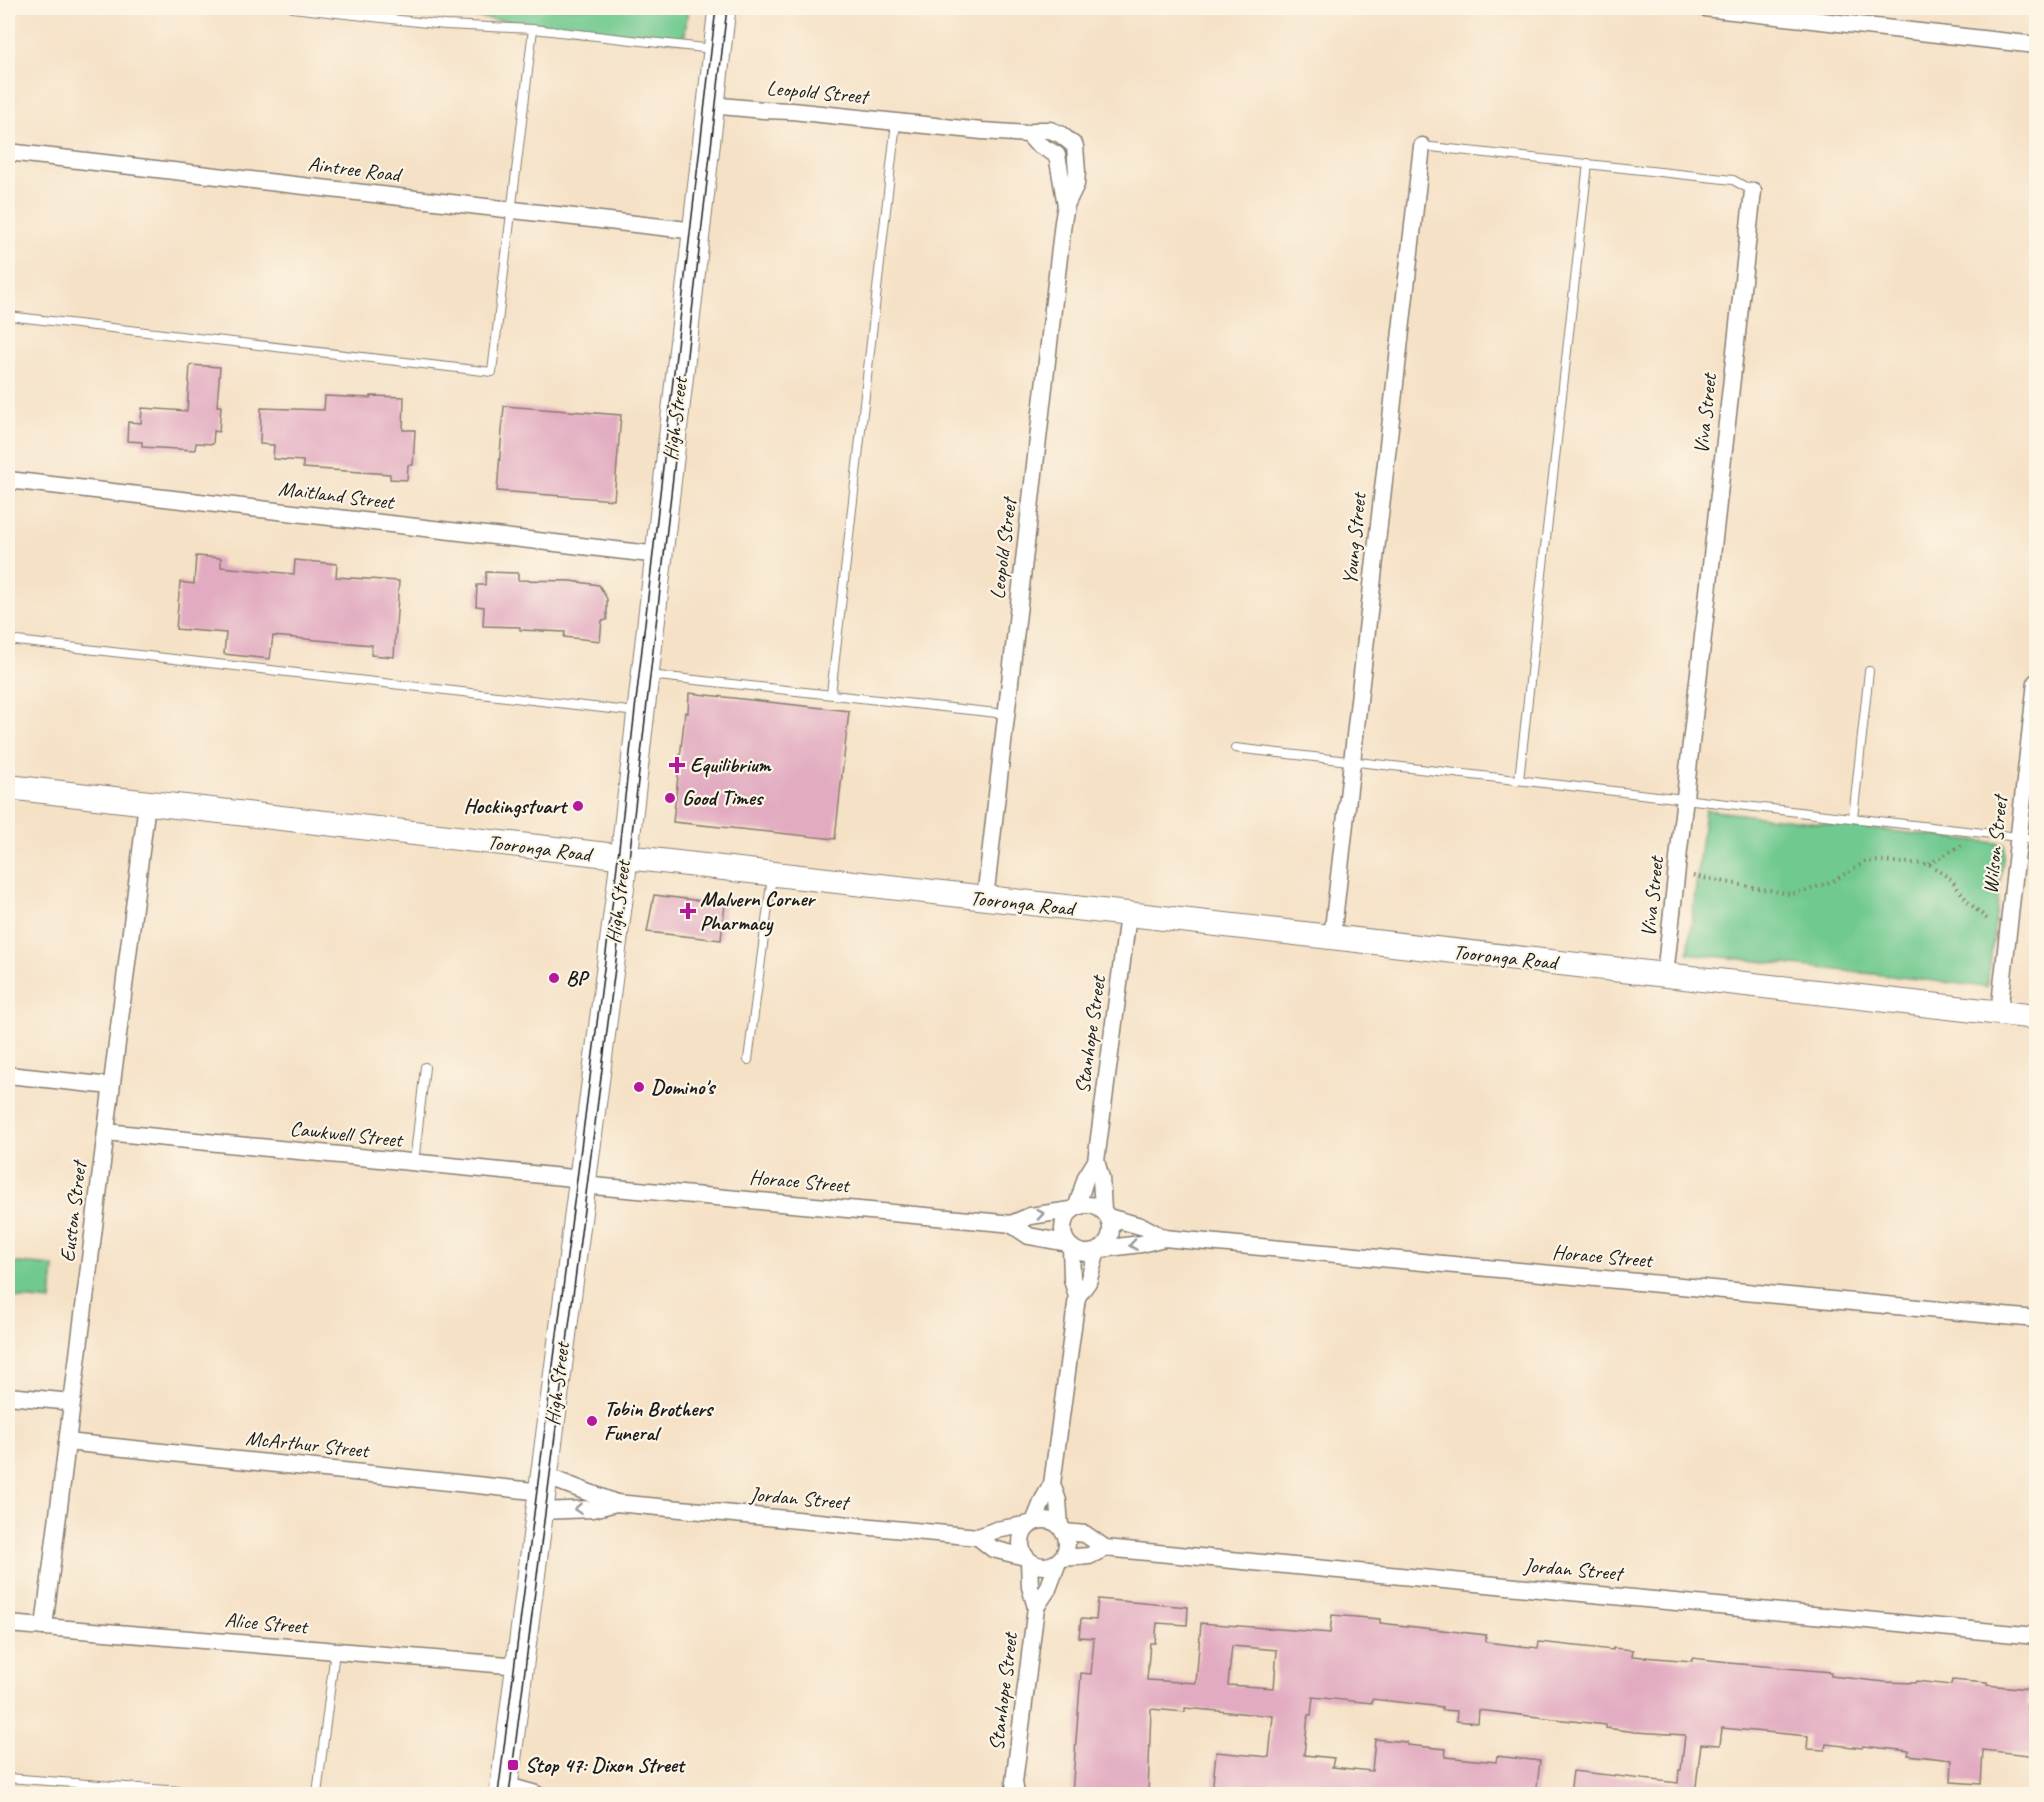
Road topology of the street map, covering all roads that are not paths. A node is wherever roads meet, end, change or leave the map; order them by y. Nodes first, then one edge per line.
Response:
1 (292, 8) edge
2 (722, 8) edge
3 (1705, 8) edge
4 (533, 29) junction
5 (2037, 45) edge
6 (717, 50) junction
7 (710, 105) junction
8 (896, 122) junction
9 (1028, 134) junction
10 (1074, 146) junction
11 (1422, 146) joint
12 (8, 152) edge
13 (1057, 154) junction
14 (1588, 163) junction
15 (1753, 191) joint
16 (1066, 205) junction
17 (512, 210) junction
18 (696, 231) junction
19 (8, 316) edge
20 (8, 480) edge
21 (659, 555) junction
22 (8, 640) edge
23 (1869, 671) dead end
24 (645, 675) junction
25 (2037, 682) edge
26 (831, 694) junction
27 (641, 713) junction
28 (1006, 714) junction
29 (1235, 748) dead end
30 (1352, 761) junction
31 (1519, 780) junction
32 (8, 787) edge
33 (1685, 799) junction
34 (147, 803) junction
35 (1853, 818) junction
36 (2019, 837) junction
37 (2037, 839) edge
38 (624, 858) junction
39 (773, 874) junction
40 (985, 899) junction
41 (1128, 915) junction
42 (1332, 938) junction
43 (1665, 975) junction
44 (1999, 1013) junction
45 (2037, 1017) edge
46 (748, 1059) dead end
47 (425, 1066) dead end
48 (8, 1075) edge
49 (111, 1086) junction
50 (106, 1132) junction
51 (1095, 1161) junction
52 (414, 1163) junction
53 (583, 1182) junction
54 (1074, 1208) junction
55 (1106, 1213) junction
56 (1011, 1224) junction
57 (1164, 1238) junction
58 (1069, 1245) junction
59 (1099, 1250) junction
60 (1077, 1297) junction
61 (2037, 1319) edge
62 (8, 1396) edge
63 (72, 1402) junction
64 (67, 1442) junction
65 (1052, 1484) junction
66 (542, 1493) junction
67 (616, 1503) junction
68 (1032, 1523) junction
69 (1062, 1529) junction
70 (978, 1537) junction
71 (1105, 1548) junction
72 (1027, 1559) junction
73 (1060, 1560) junction
74 (1036, 1607) junction
75 (8, 1624) edge
76 (44, 1627) junction
77 (2037, 1636) edge
78 (334, 1651) junction
79 (520, 1665) junction
80 (8, 1778) edge
81 (504, 1790) edge
82 (1012, 1790) edge
83 (219, 1794) edge
84 (317, 1794) edge
85 (536, 1794) edge

1 - 4 lane
2 - 6 main road, High Street
3 - 5 street
4 - 6 lane
4 - 17 lane
6 - 7 main road, High Street
7 - 8 street, Leopold Street
7 - 18 main road, High Street
8 - 9 street, Leopold Street
8 - 26 lane
9 - 10 street, Leopold Street
9 - 13 street
10 - 13 street
10 - 16 street, Leopold Street
11 - 14 lane, Viva Street
11 - 30 street, Young Street
12 - 17 street, Aintree Road
13 - 16 street, Leopold Street
14 - 15 lane, Viva Street
14 - 31 lane
15 - 33 street, Viva Street
16 - 28 street, Leopold Street
17 - 18 street, Aintree Road
17 - 19 lane
18 - 21 main road, High Street
20 - 21 street, Maitland Street
21 - 24 main road, High Street
22 - 27 lane
23 - 35 lane
24 - 26 lane
24 - 27 main road, High Street
25 - 36 street, Wilson Street
26 - 28 lane
27 - 38 main road, High Street
28 - 40 street, Leopold Street
29 - 30 lane
30 - 31 lane
30 - 42 street, Young Street
31 - 33 lane
32 - 34 main road, Tooronga Road
33 - 35 lane
33 - 43 street, Viva Street
34 - 38 main road, Tooronga Road
34 - 49 street, Euston Street
35 - 36 lane
36 - 37 lane
36 - 44 street, Wilson Street
38 - 39 main road, Tooronga Road
38 - 53 main road, High Street
39 - 40 main road, Tooronga Road
39 - 46 lane
40 - 41 main road, Tooronga Road
41 - 42 main road, Tooronga Road
41 - 51 street, Stanhope Street
42 - 43 main road, Tooronga Road
43 - 44 main road, Tooronga Road
44 - 45 main road, Tooronga Road
47 - 52 lane
48 - 49 street
49 - 50 street, Euston Street
50 - 52 street, Cawkwell Street
50 - 63 street, Euston Street
51 - 54 street, Stanhope Street
51 - 55 street, Stanhope Street
52 - 53 street, Cawkwell Street
53 - 56 street, Horace Street
53 - 66 main road, High Street
54 - 55 street
56 -> 54 street, Horace Street
54 - 58 street
55 - 57 street, Horace Street
55 - 59 street
56 - 58 street, Horace Street
57 -> 59 street, Horace Street
57 - 61 street, Horace Street
58 - 59 street
58 - 60 street
59 - 60 street
60 - 65 street
62 - 63 street
63 - 64 street, Euston Street
64 - 66 street, McArthur Street
64 - 76 street, Euston Street
65 - 68 street
65 - 69 street
66 - 67 street, Jordan Street
67 -> 66 street, Jordan Street
66 - 79 main road, High Street
67 - 70 street, Jordan Street
68 - 69 street
68 - 70 street, Jordan Street
68 - 72 street
69 - 71 street, Jordan Street
69 - 73 street
70 - 72 street, Jordan Street
71 - 73 street, Jordan Street
71 - 77 street, Jordan Street
72 - 73 street
72 - 74 street, Stanhope Street
73 - 74 street, Stanhope Street
74 - 82 street, Stanhope Street
75 - 76 street, Alice Street
76 - 78 street, Alice Street
78 - 79 street, Alice Street
78 - 84 lane
79 - 81 main road, High Street
80 - 83 lane
81 - 85 street

